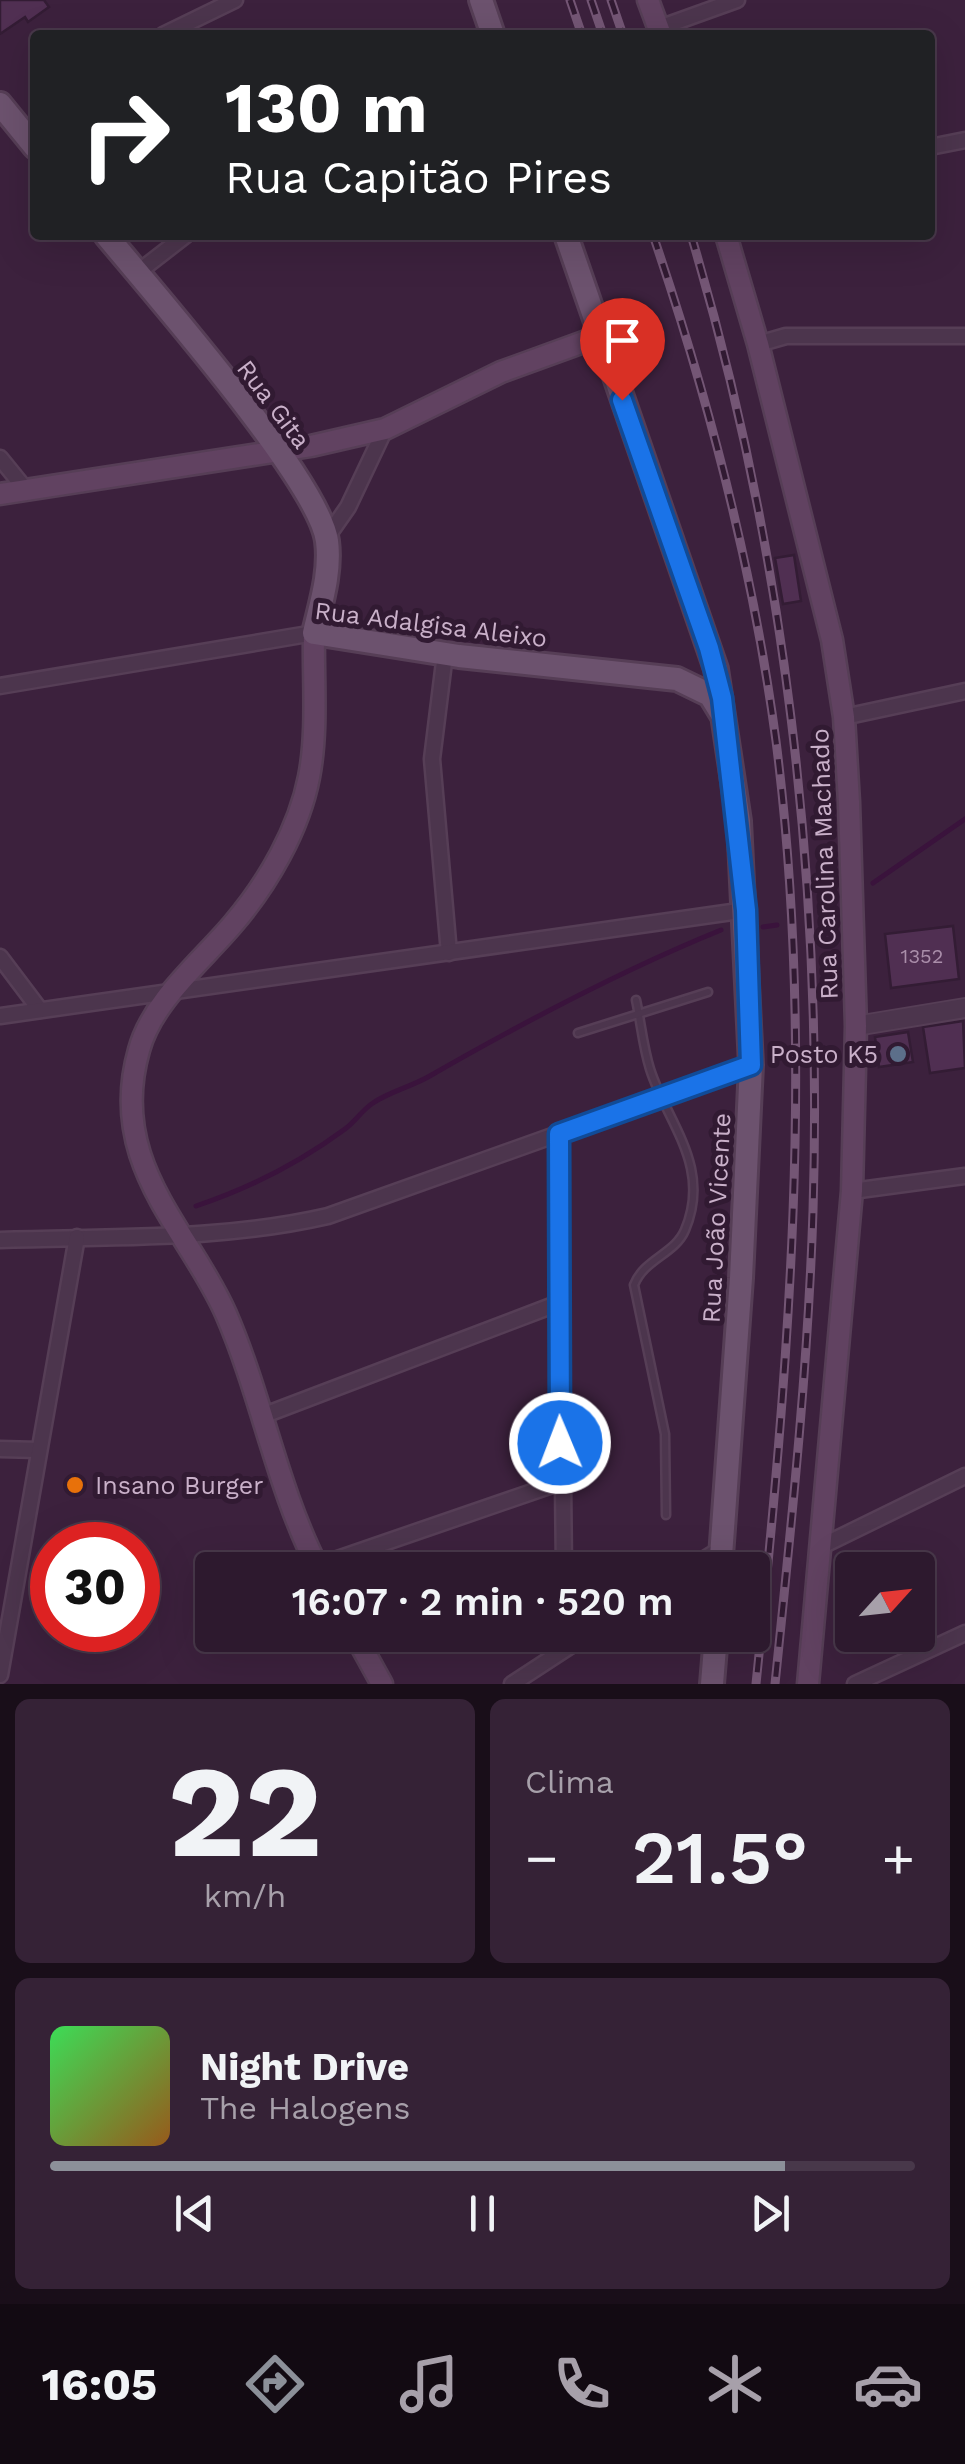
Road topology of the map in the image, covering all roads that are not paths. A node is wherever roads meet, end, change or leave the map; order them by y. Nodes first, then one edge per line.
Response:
1 (235, 0) edge
2 (481, 0) edge
3 (648, 0) edge
4 (737, 0) edge
5 (173, 30) edge
6 (491, 30) edge
7 (659, 30) edge
8 (665, 30) edge
9 (0, 104) edge
10 (965, 140) edge
11 (30, 141) edge
12 (935, 145) edge
13 (110, 240) edge
14 (179, 240) edge
15 (568, 240) edge
16 (727, 240) edge
17 (137, 272) junction
18 (632, 326) dead end
19 (600, 336) junction
20 (965, 336) edge
21 (758, 344) junction
22 (385, 429) junction
23 (278, 451) junction
24 (0, 458) edge
25 (26, 490) junction
26 (0, 494) edge
27 (327, 538) junction
28 (314, 633) junction
29 (709, 648) junction
30 (446, 654) junction
31 (676, 679) junction
32 (0, 686) edge
33 (965, 691) edge
34 (723, 717) junction
35 (844, 717) junction
36 (746, 910) junction
37 (450, 953) junction
38 (0, 957) edge
39 (175, 992) junction
40 (708, 992) dead end
41 (636, 1000) dead end
42 (965, 1008) edge
43 (40, 1010) junction
44 (0, 1016) edge
45 (640, 1016) junction
46 (856, 1026) junction
47 (578, 1033) dead end
48 (751, 1065) junction
49 (664, 1098) junction
50 (559, 1134) junction
51 (965, 1176) edge
52 (852, 1191) junction
53 (76, 1237) junction
54 (184, 1238) junction
55 (0, 1240) edge
56 (559, 1303) junction
57 (262, 1416) junction
58 (0, 1449) edge
59 (38, 1450) junction
60 (965, 1476) edge
61 (561, 1482) junction
62 (666, 1515) dead end
63 (822, 1546) junction
64 (312, 1552) edge
65 (363, 1552) edge
66 (563, 1552) edge
67 (722, 1552) edge
68 (965, 1633) edge
69 (364, 1652) edge
70 (553, 1652) edge
71 (715, 1652) edge
72 (0, 1675) edge
73 (382, 1684) edge
74 (512, 1684) edge
75 (712, 1684) edge
76 (808, 1684) edge
77 (855, 1684) edge

1 - 5 street
2 - 6 main road
3 - 7 main road
4 - 8 street
9 - 11 main road
10 - 12 street
13 - 17 main road, Rua Gita
14 - 17 street
15 - 19 main road, Rua João Vicente
16 - 21 main road, Rua Carolina Machado
17 - 23 main road, Rua Gita
18 - 19 street
19 - 22 main road
19 - 29 main road, Rua João Vicente
20 - 21 street
21 - 35 main road, Rua Carolina Machado
22 - 23 main road
22 - 27 street
23 - 25 main road
23 - 27 main road, Rua Gita
24 - 25 street
25 - 26 main road
27 - 28 main road
28 - 30 main road, Rua Adalgisa Aleixo
28 - 32 street, Rua Adalgisa Aleixo
28 - 39 main road
29 - 31 main road
29 - 34 main road, Rua João Vicente
30 - 31 main road, Rua Adalgisa Aleixo
30 - 37 street
31 - 34 main road, Rua Adalgisa Aleixo
33 - 35 street
34 - 36 main road, Rua João Vicente
35 - 46 main road, Rua Carolina Machado
36 - 37 street
36 - 48 main road, Rua João Vicente
37 - 39 street
38 - 43 street
39 - 43 street
39 - 54 main road
40 - 45 lane
41 - 45 lane
42 - 46 street
43 - 44 street
45 - 47 lane
45 - 49 lane
46 - 52 main road, Rua Carolina Machado
48 - 49 street
48 - 67 main road, Rua João Vicente
49 - 50 street
49 - 62 lane
50 - 54 street
50 - 56 street
51 - 52 street
52 - 63 main road, Rua Carolina Machado
53 - 54 street
53 - 55 street
53 - 59 street
54 - 57 main road
56 - 57 street
56 - 61 street
57 - 64 main road
58 - 59 street
59 - 72 street
60 - 63 street
61 - 65 street
61 - 66 street
63 - 76 main road, Rua Carolina Machado
68 - 77 street
69 - 73 main road
70 - 74 street
71 - 75 main road

